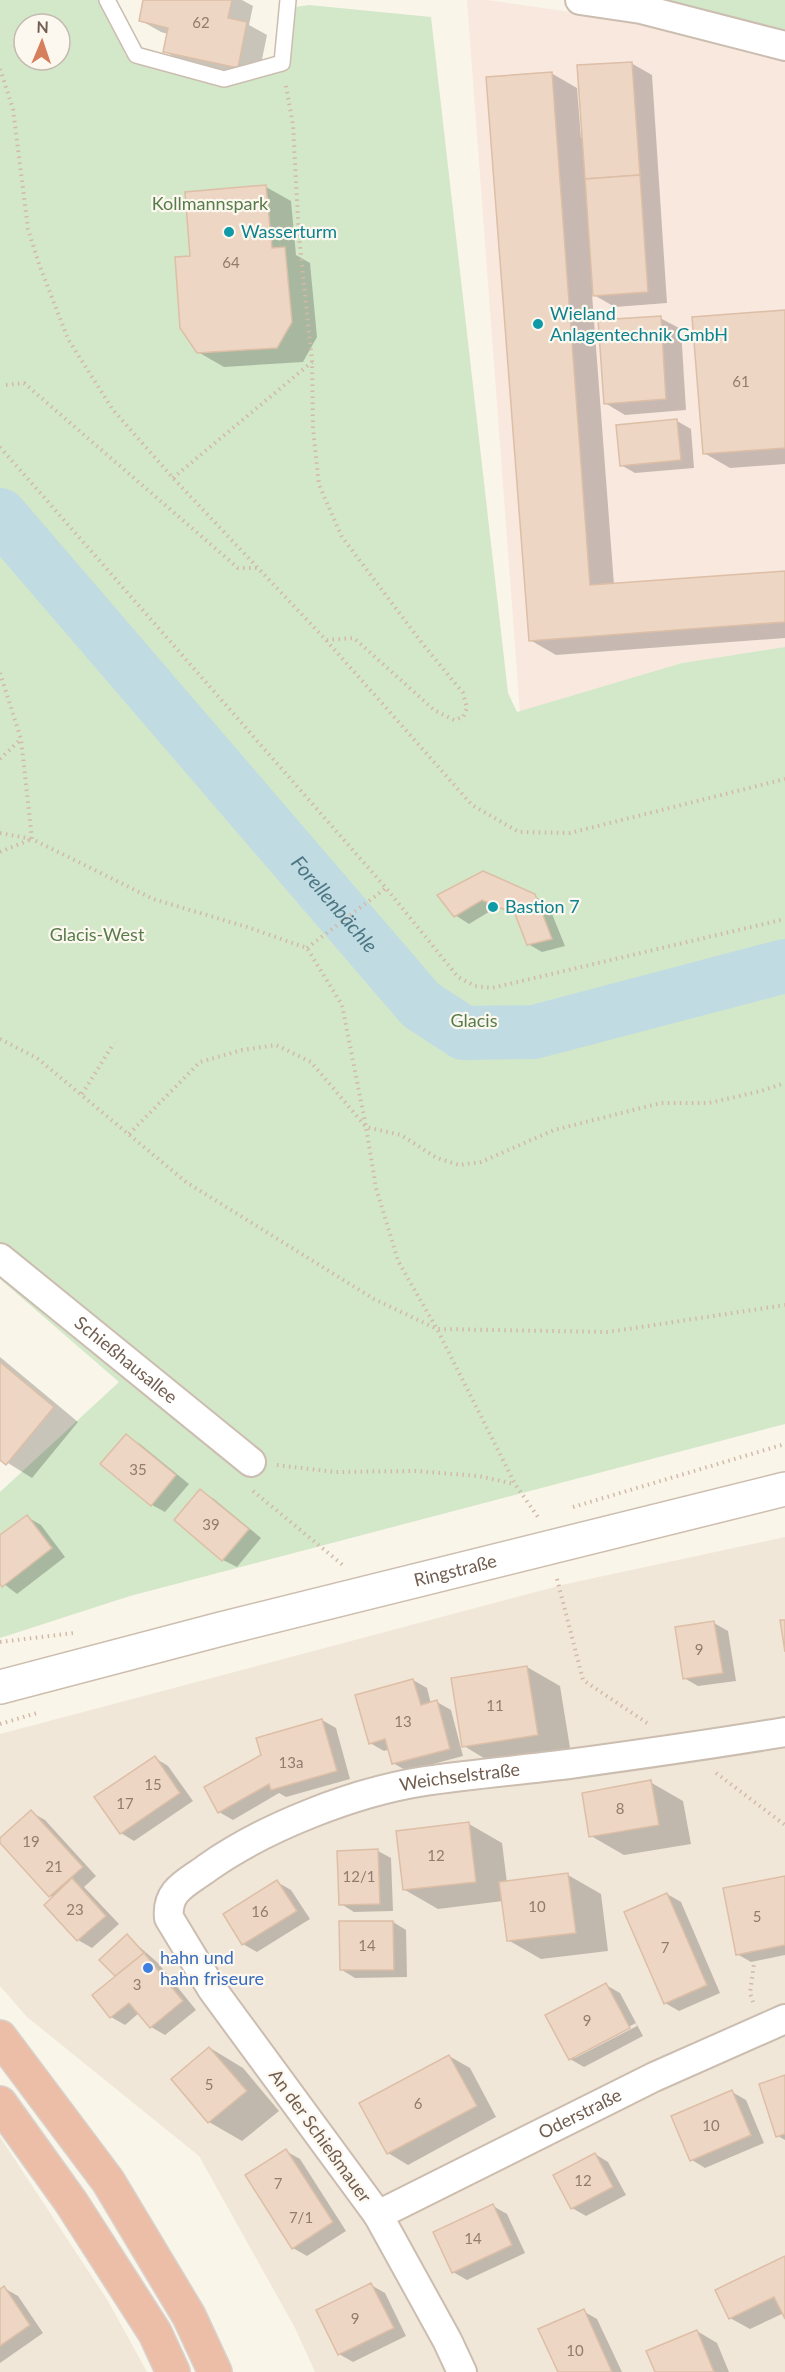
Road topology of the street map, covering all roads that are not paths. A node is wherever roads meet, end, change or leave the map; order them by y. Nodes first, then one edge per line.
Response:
1 (107, 0) edge
2 (288, 0) edge
3 (580, 0) edge
4 (785, 46) edge
5 (0, 1258) edge
6 (251, 1462) road end
7 (785, 1489) edge
8 (124, 1653) junction
9 (0, 1673) edge
10 (0, 1687) edge
11 (785, 1732) edge
12 (168, 1907) joint
13 (775, 2023) edge
14 (0, 2037) edge
15 (0, 2103) edge
16 (378, 2216) junction
17 (173, 2372) edge
18 (215, 2372) edge
19 (462, 2372) edge

1 - 2 lane
3 - 4 street
5 - 6 street, Schießhausallee
7 - 8 main road, Ringstraße
8 - 9 main road, Ringstraße
8 - 10 main road, Ringstraße
11 - 12 street, Weichselstraße
12 - 16 street, An der Schießmauer
13 - 16 street, Oderstraße
14 - 18 highway
15 - 17 highway
16 - 19 street, An der Schießmauer

